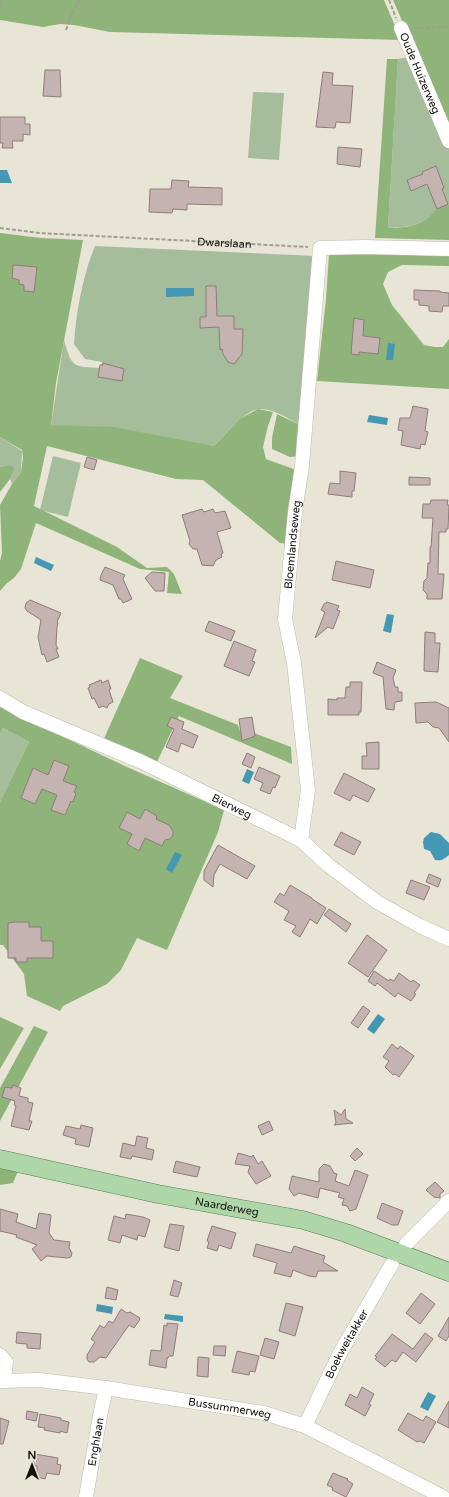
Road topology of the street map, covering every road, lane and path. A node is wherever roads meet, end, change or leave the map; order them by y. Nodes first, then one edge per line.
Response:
1 (2, 0) edge
2 (80, 0) edge
3 (389, 0) edge
4 (0, 9) edge
5 (449, 27) edge
6 (401, 28) junction
7 (66, 30) dead end
8 (449, 141) edge
9 (0, 228) edge
10 (320, 248) junction
11 (449, 249) edge
12 (0, 698) edge
13 (301, 840) junction
14 (449, 939) edge
15 (0, 1159) edge
16 (449, 1201) edge
17 (406, 1244) dead end
18 (392, 1264) dead end
19 (449, 1272) edge
20 (0, 1355) edge
21 (2, 1381) edge
22 (106, 1388) junction
23 (305, 1426) junction
24 (86, 1497) edge
25 (443, 1497) edge

1 - 4 path
2 - 7 path
3 - 6 path
5 - 6 path
6 - 8 street, Oude Huizerweg
9 - 10 path, Dwarslaan
10 - 11 street
10 - 13 street, Bloemlandseweg
12 - 13 street, Bierweg
13 - 14 street, Bierweg
15 - 19 main road, Naarderweg
16 - 17 street
18 - 23 street, Boekweitakker
20 - 21 street
21 - 22 street, Bussummerweg
22 - 23 street, Bussummerweg
22 - 24 street, Enghlaan
23 - 25 street, Bussummerweg

